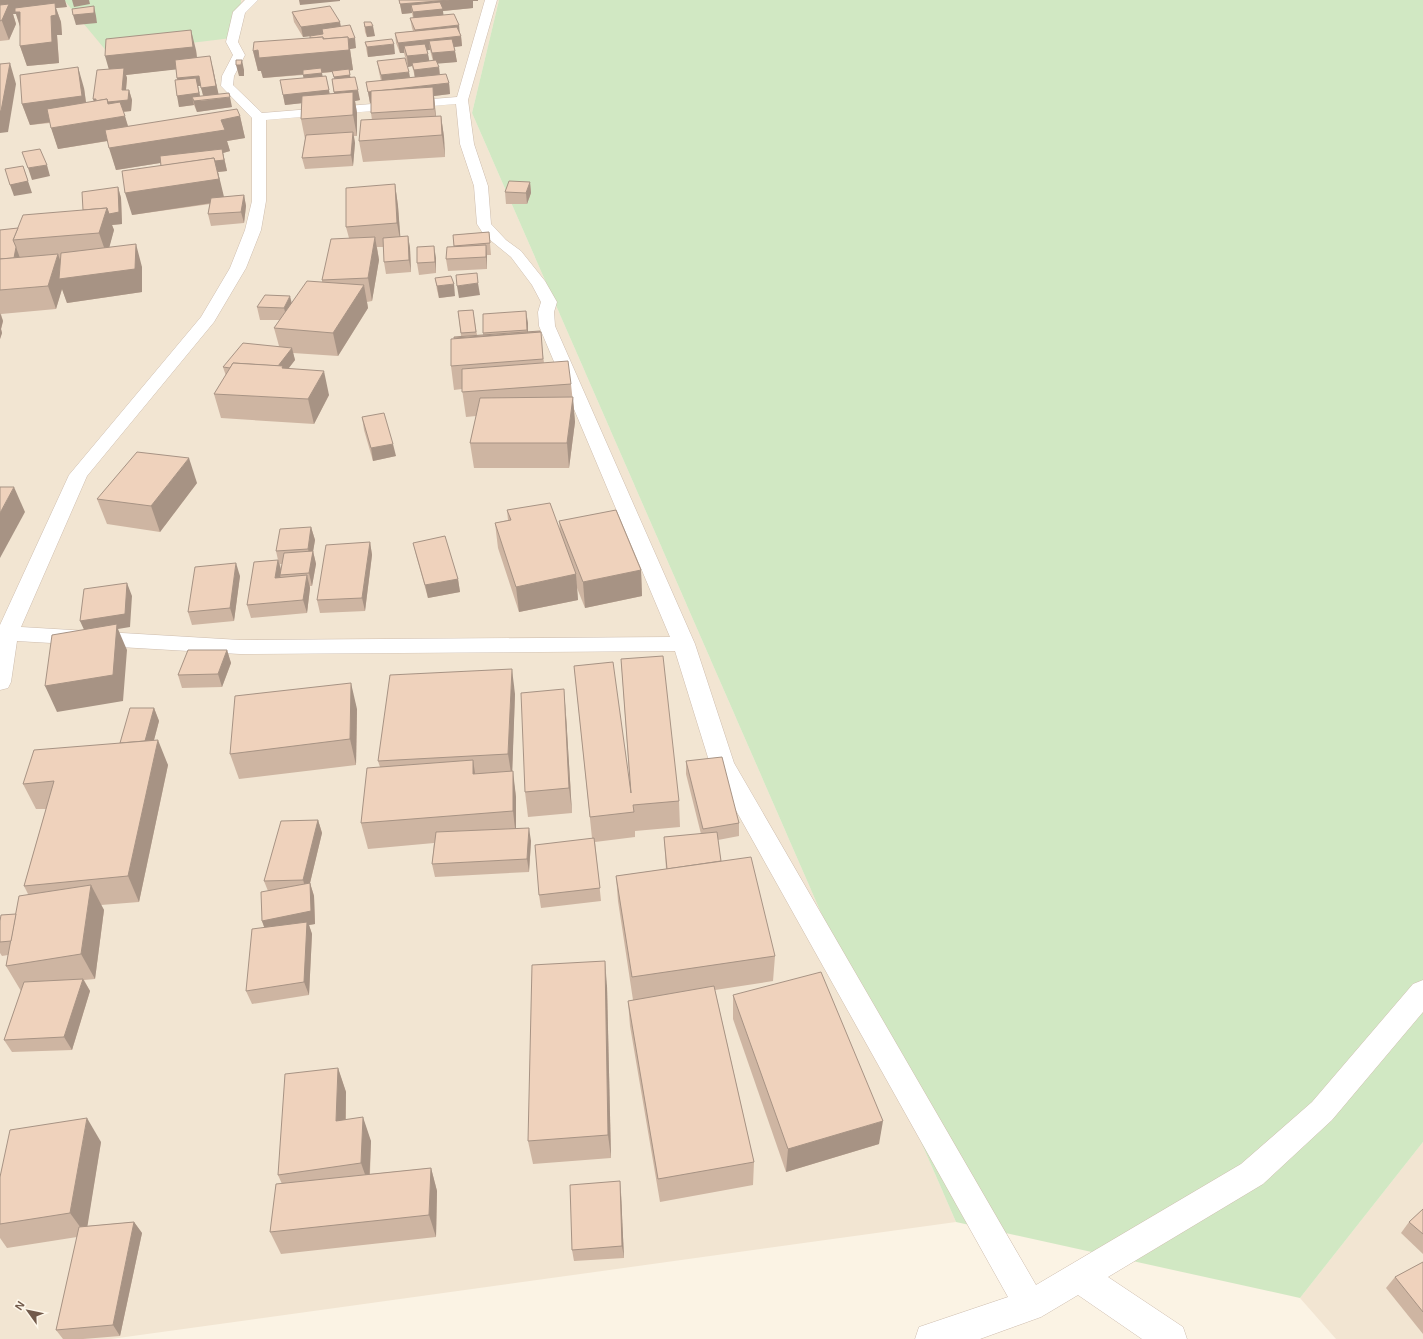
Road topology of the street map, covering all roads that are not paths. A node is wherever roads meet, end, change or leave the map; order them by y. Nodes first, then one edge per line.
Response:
1 (252, 0) edge
2 (491, 0) edge
3 (462, 100) junction
4 (259, 117) junction
5 (7, 633) junction
6 (684, 644) junction
7 (0, 682) edge
8 (1423, 992) edge
9 (1078, 1277) junction
10 (1030, 1306) junction
11 (931, 1339) edge
12 (1171, 1339) edge

1 - 4 street
2 - 3 street
3 - 4 street
3 - 6 street
4 - 5 street
5 - 6 street
5 - 7 street
6 - 10 street
8 - 9 street
9 - 10 street
9 - 12 street
10 - 11 street

